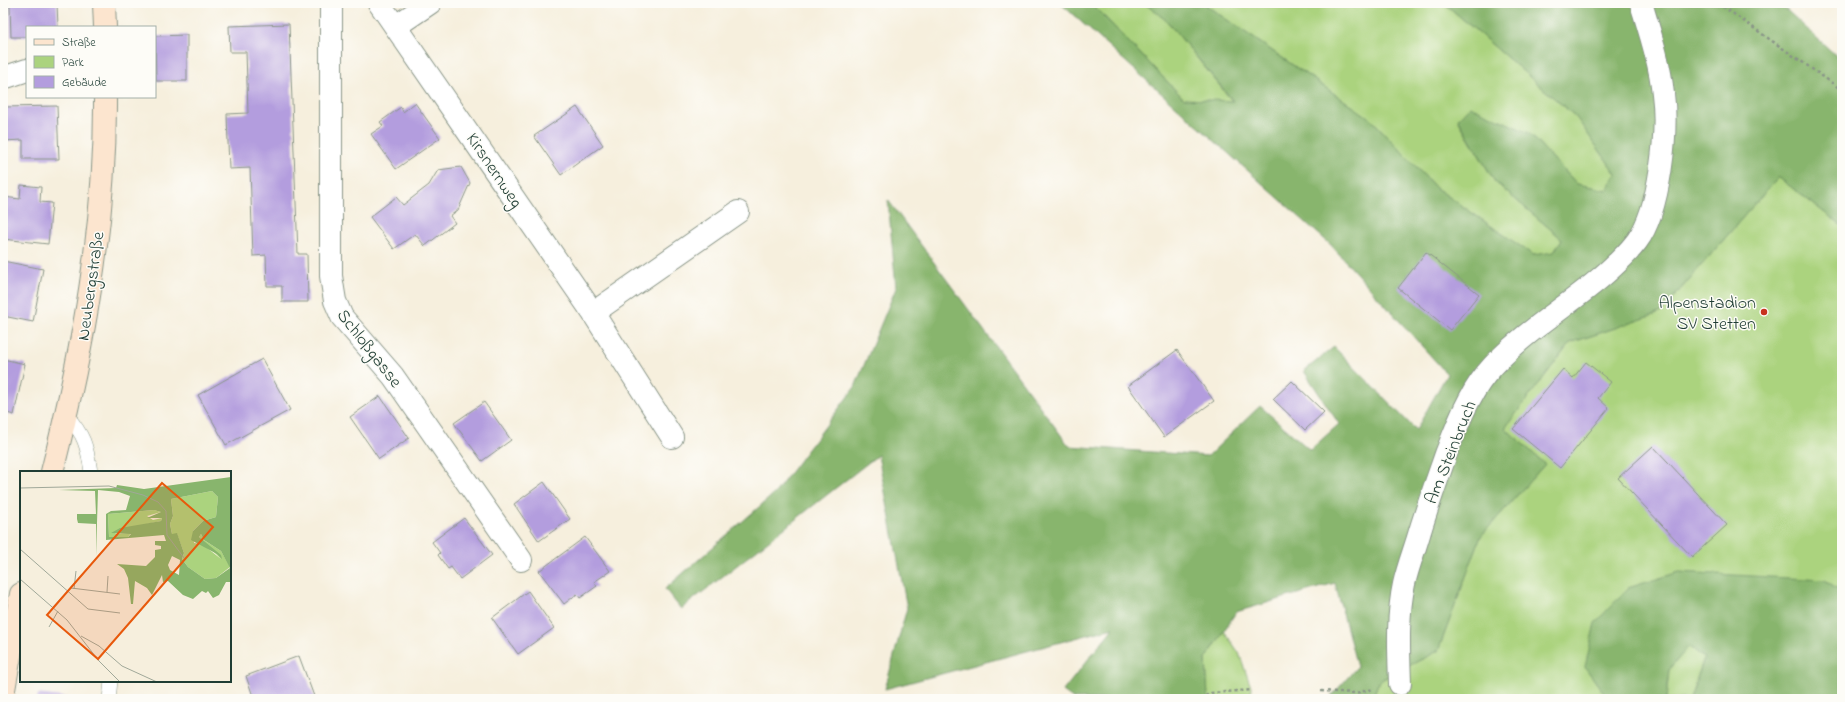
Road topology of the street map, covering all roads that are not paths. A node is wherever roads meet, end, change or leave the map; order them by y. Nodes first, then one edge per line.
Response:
1 (104, 3) edge
2 (331, 3) edge
3 (379, 3) edge
4 (430, 3) edge
5 (1641, 3) edge
6 (105, 26) edge
7 (396, 26) junction
8 (26, 70) edge
9 (3, 78) edge
10 (105, 98) edge
11 (738, 212) dead end
12 (594, 313) junction
13 (66, 414) junction
14 (672, 437) dead end
15 (52, 471) edge
16 (91, 471) edge
17 (521, 560) dead end
18 (20, 600) edge
19 (111, 682) edge
20 (1400, 684) road end
21 (3, 695) edge
22 (109, 699) edge

1 - 6 street
2 - 17 street, Schloßgasse
3 - 7 street, Kirsnernweg
4 - 7 street
5 - 20 street, Am Steinbruch
7 - 12 street, Kirsnernweg
8 - 9 street
10 - 13 street, Neubergstraße
11 - 12 street
12 - 14 street, Kirsnernweg
13 - 15 street, Neubergstraße
13 - 16 lane
18 - 21 street
19 - 22 lane

